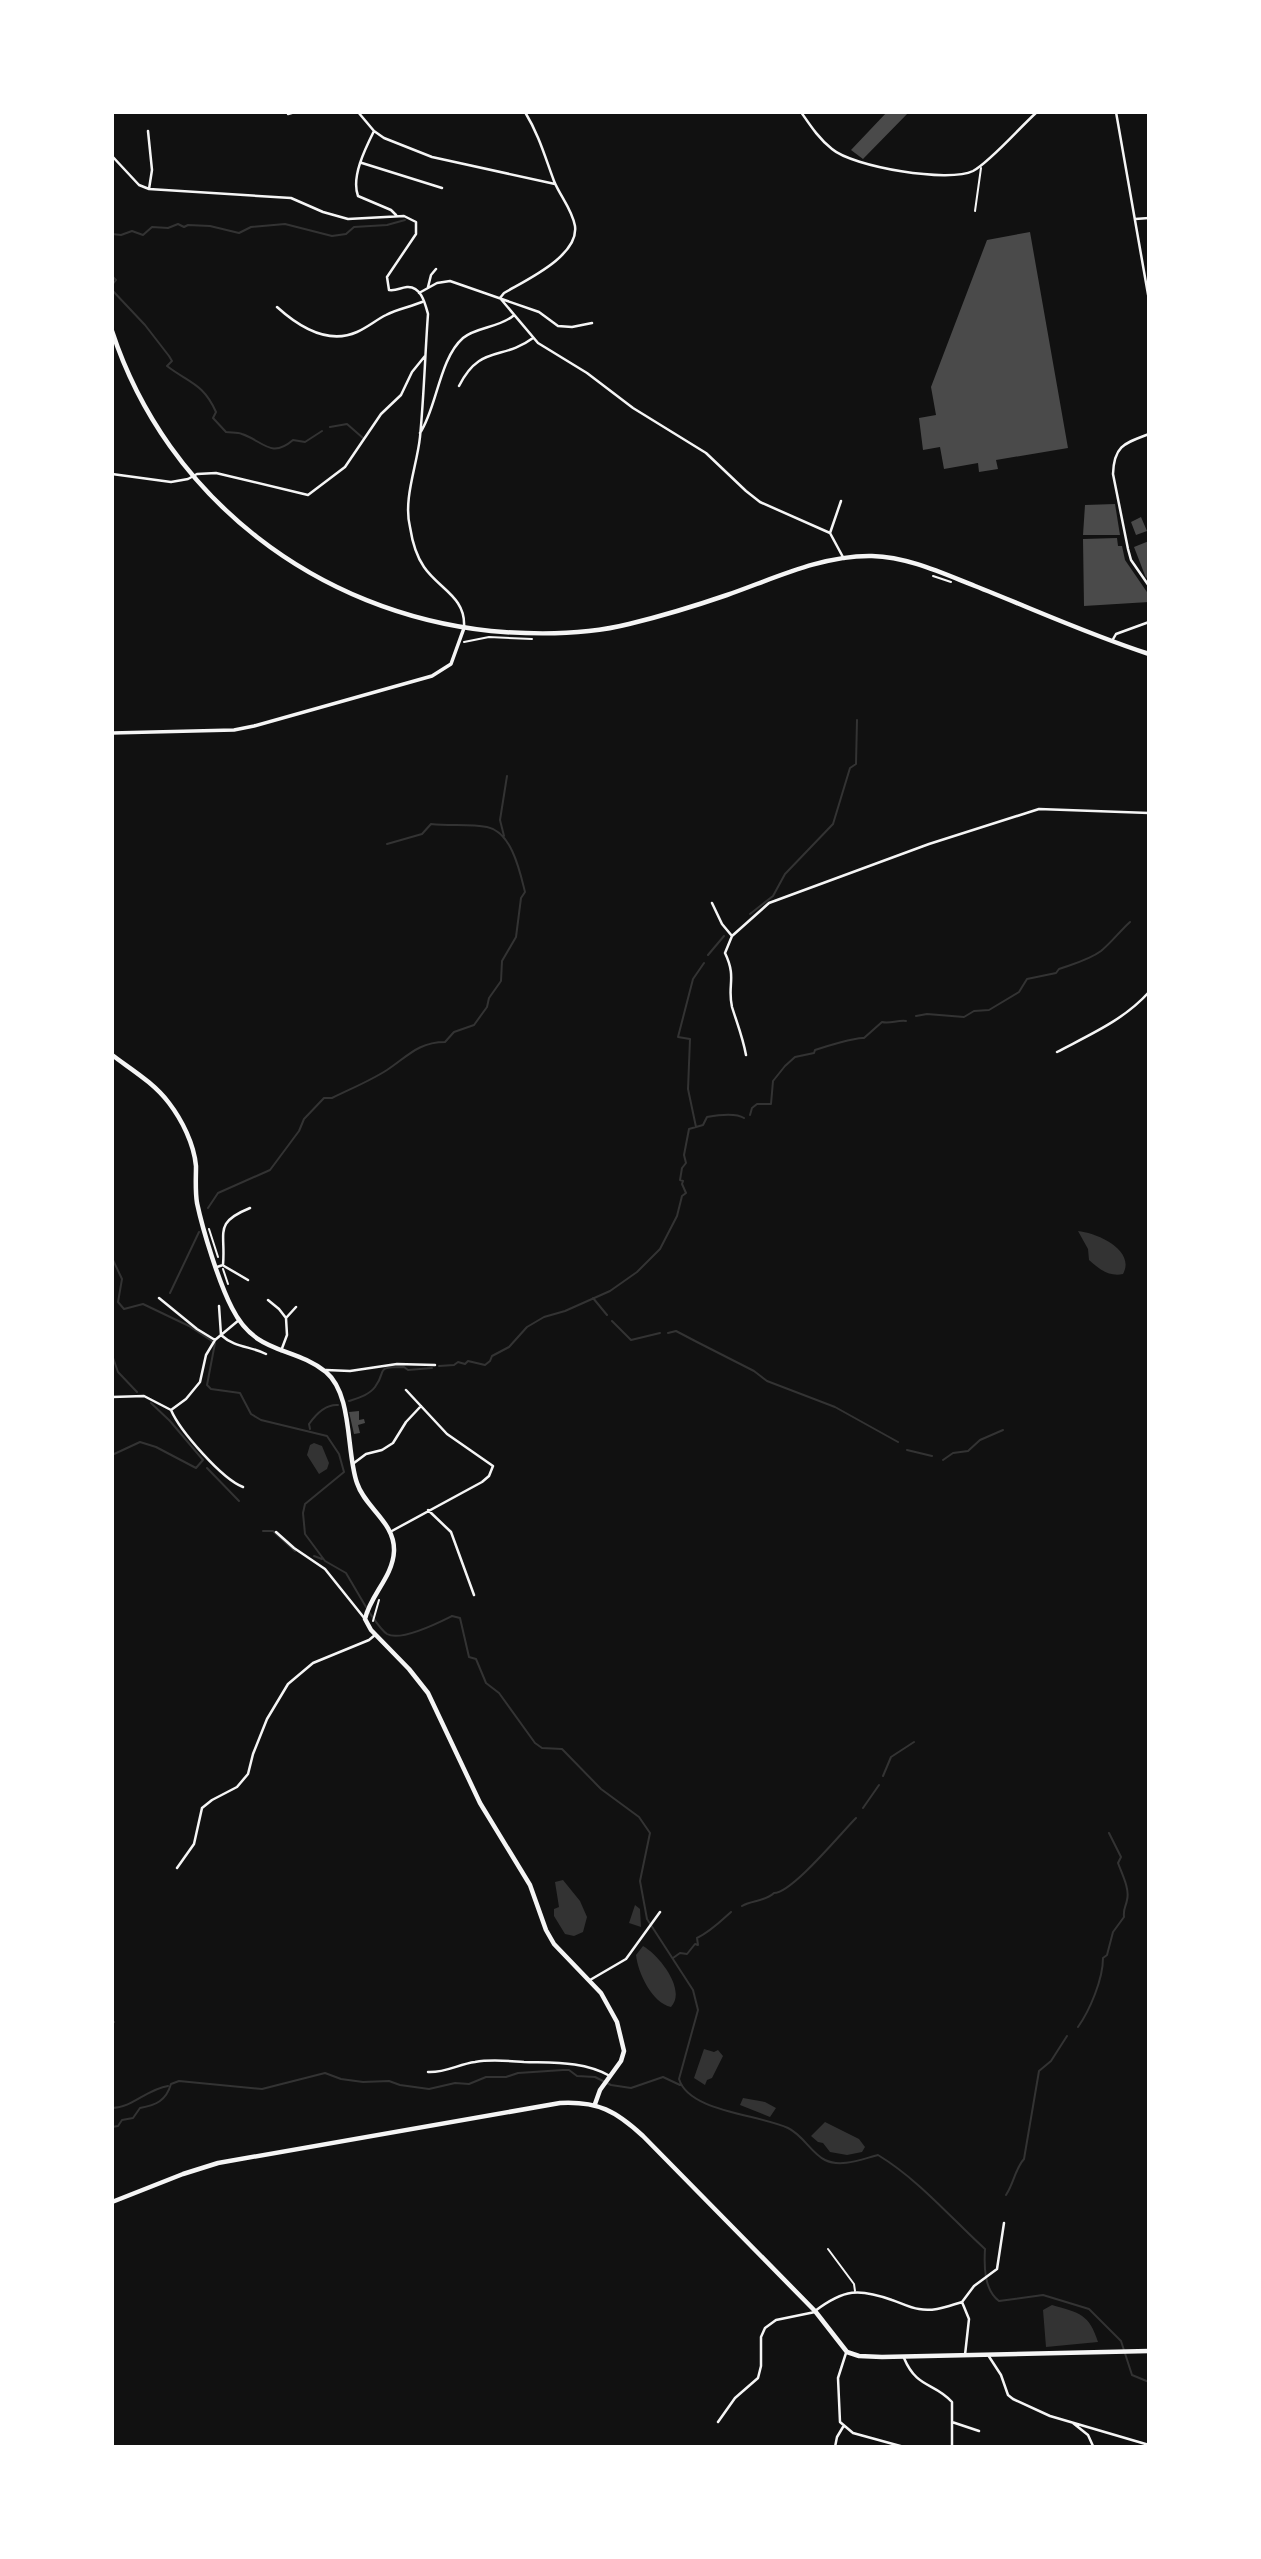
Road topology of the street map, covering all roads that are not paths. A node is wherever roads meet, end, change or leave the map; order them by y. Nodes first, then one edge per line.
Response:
1 (295, 112) edge
2 (358, 112) edge
3 (525, 112) edge
4 (801, 112) edge
5 (1037, 112) edge
6 (1116, 112) edge
7 (288, 114) dead end
8 (148, 131) dead end
9 (374, 131) junction
10 (112, 156) edge
11 (362, 163) junction
12 (981, 165) junction
13 (555, 184) junction
14 (442, 188) dead end
15 (149, 189) junction
16 (975, 211) dead end
17 (396, 215) junction
18 (1149, 218) edge
19 (1136, 219) junction
20 (436, 269) dead end
21 (428, 287) junction
22 (419, 293) junction
23 (500, 298) junction
24 (1149, 300) edge
25 (424, 301) junction
26 (277, 307) dead end
27 (513, 316) junction
28 (592, 323) dead end
29 (112, 331) edge
30 (533, 338) junction
31 (114, 343) edge
32 (425, 356) junction
33 (459, 386) dead end
34 (420, 433) junction
35 (1149, 434) edge
36 (112, 474) edge
37 (193, 476) junction
38 (841, 501) dead end
39 (830, 533) junction
40 (844, 559) junction
41 (1149, 586) edge
42 (1149, 622) edge
43 (464, 628) junction
44 (1112, 641) junction
45 (1149, 654) edge
46 (112, 733) edge
47 (1149, 813) edge
48 (712, 903) dead end
49 (732, 936) junction
50 (1149, 992) edge
51 (1056, 1052) dead end
52 (112, 1055) edge
53 (746, 1055) dead end
54 (250, 1208) dead end
55 (220, 1266) junction
56 (248, 1280) dead end
57 (159, 1298) dead end
58 (268, 1300) dead end
59 (219, 1306) dead end
60 (296, 1307) dead end
61 (286, 1318) junction
62 (239, 1320) junction
63 (221, 1335) junction
64 (215, 1340) junction
65 (281, 1351) junction
66 (266, 1354) dead end
67 (435, 1365) dead end
68 (323, 1370) junction
69 (406, 1390) dead end
70 (112, 1397) edge
71 (421, 1406) junction
72 (171, 1410) junction
73 (353, 1463) junction
74 (243, 1487) dead end
75 (428, 1510) junction
76 (276, 1532) dead end
77 (390, 1532) junction
78 (474, 1595) dead end
79 (365, 1617) junction
80 (376, 1635) junction
81 (177, 1868) dead end
82 (660, 1912) dead end
83 (590, 1980) junction
84 (428, 2071) dead end
85 (609, 2077) junction
86 (595, 2105) junction
87 (112, 2202) edge
88 (1004, 2223) dead end
89 (828, 2249) dead end
90 (855, 2291) junction
91 (962, 2302) junction
92 (816, 2311) junction
93 (1149, 2351) edge
94 (847, 2352) junction
95 (903, 2355) junction
96 (965, 2355) junction
97 (988, 2355) junction
98 (952, 2421) junction
99 (718, 2422) dead end
100 (1073, 2423) junction
101 (843, 2427) junction
102 (979, 2431) dead end
103 (1149, 2445) edge
104 (1093, 2446) edge
105 (835, 2447) edge
106 (904, 2447) edge
107 (952, 2447) edge

1 - 7 street
2 - 9 street
3 - 13 street
4 - 12 street
5 - 12 street
6 - 19 street
8 - 15 street
9 - 11 street
9 - 13 street
10 - 15 street
11 - 14 street
11 - 17 street
12 - 16 lane
13 - 23 street
15 - 17 street
17 - 22 street
18 - 19 street
19 - 24 street
20 - 21 street
21 - 22 street
21 - 23 street
22 - 25 street
23 - 27 street
23 - 28 street
25 - 26 street
25 - 32 street
27 - 30 street
27 - 34 street
29 - 31 main road
30 - 33 street
30 - 39 street
31 - 37 main road
32 - 34 street
32 - 37 street
34 - 43 street
35 - 41 street
36 - 37 street
37 - 43 main road
38 - 39 street
39 - 40 street
40 - 43 main road
40 - 44 main road
42 - 44 street
43 - 46 street
44 - 45 main road
47 - 49 street
48 - 49 street
49 - 53 street
50 - 51 street
52 - 55 main road
54 - 55 street
55 - 56 street
55 - 62 main road
57 - 64 street
58 - 61 street
59 - 63 street
60 - 61 street
61 - 65 street
62 - 63 street
62 - 65 main road
63 - 64 street
63 - 66 street
64 - 72 street
65 - 68 main road
67 - 68 street
68 - 73 main road
69 - 71 street
70 - 72 street
71 - 73 street
71 - 75 street
72 - 74 street
73 - 77 main road
75 - 77 street
75 - 78 street
76 - 79 street
77 - 79 main road
79 - 80 main road
80 - 81 street
80 - 83 main road
82 - 83 street
83 - 85 main road
84 - 85 street
85 - 86 main road
86 - 87 main road
86 - 92 main road
88 - 91 street
89 - 90 lane
90 - 91 street
90 - 92 street
91 - 96 street
92 - 94 main road
92 - 99 street
93 - 97 main road
94 - 95 main road
94 - 101 street
95 - 96 main road
95 - 98 street
96 - 97 main road
97 - 100 street
98 - 102 street
98 - 107 street
100 - 103 street
100 - 104 street
101 - 105 street
101 - 106 street

